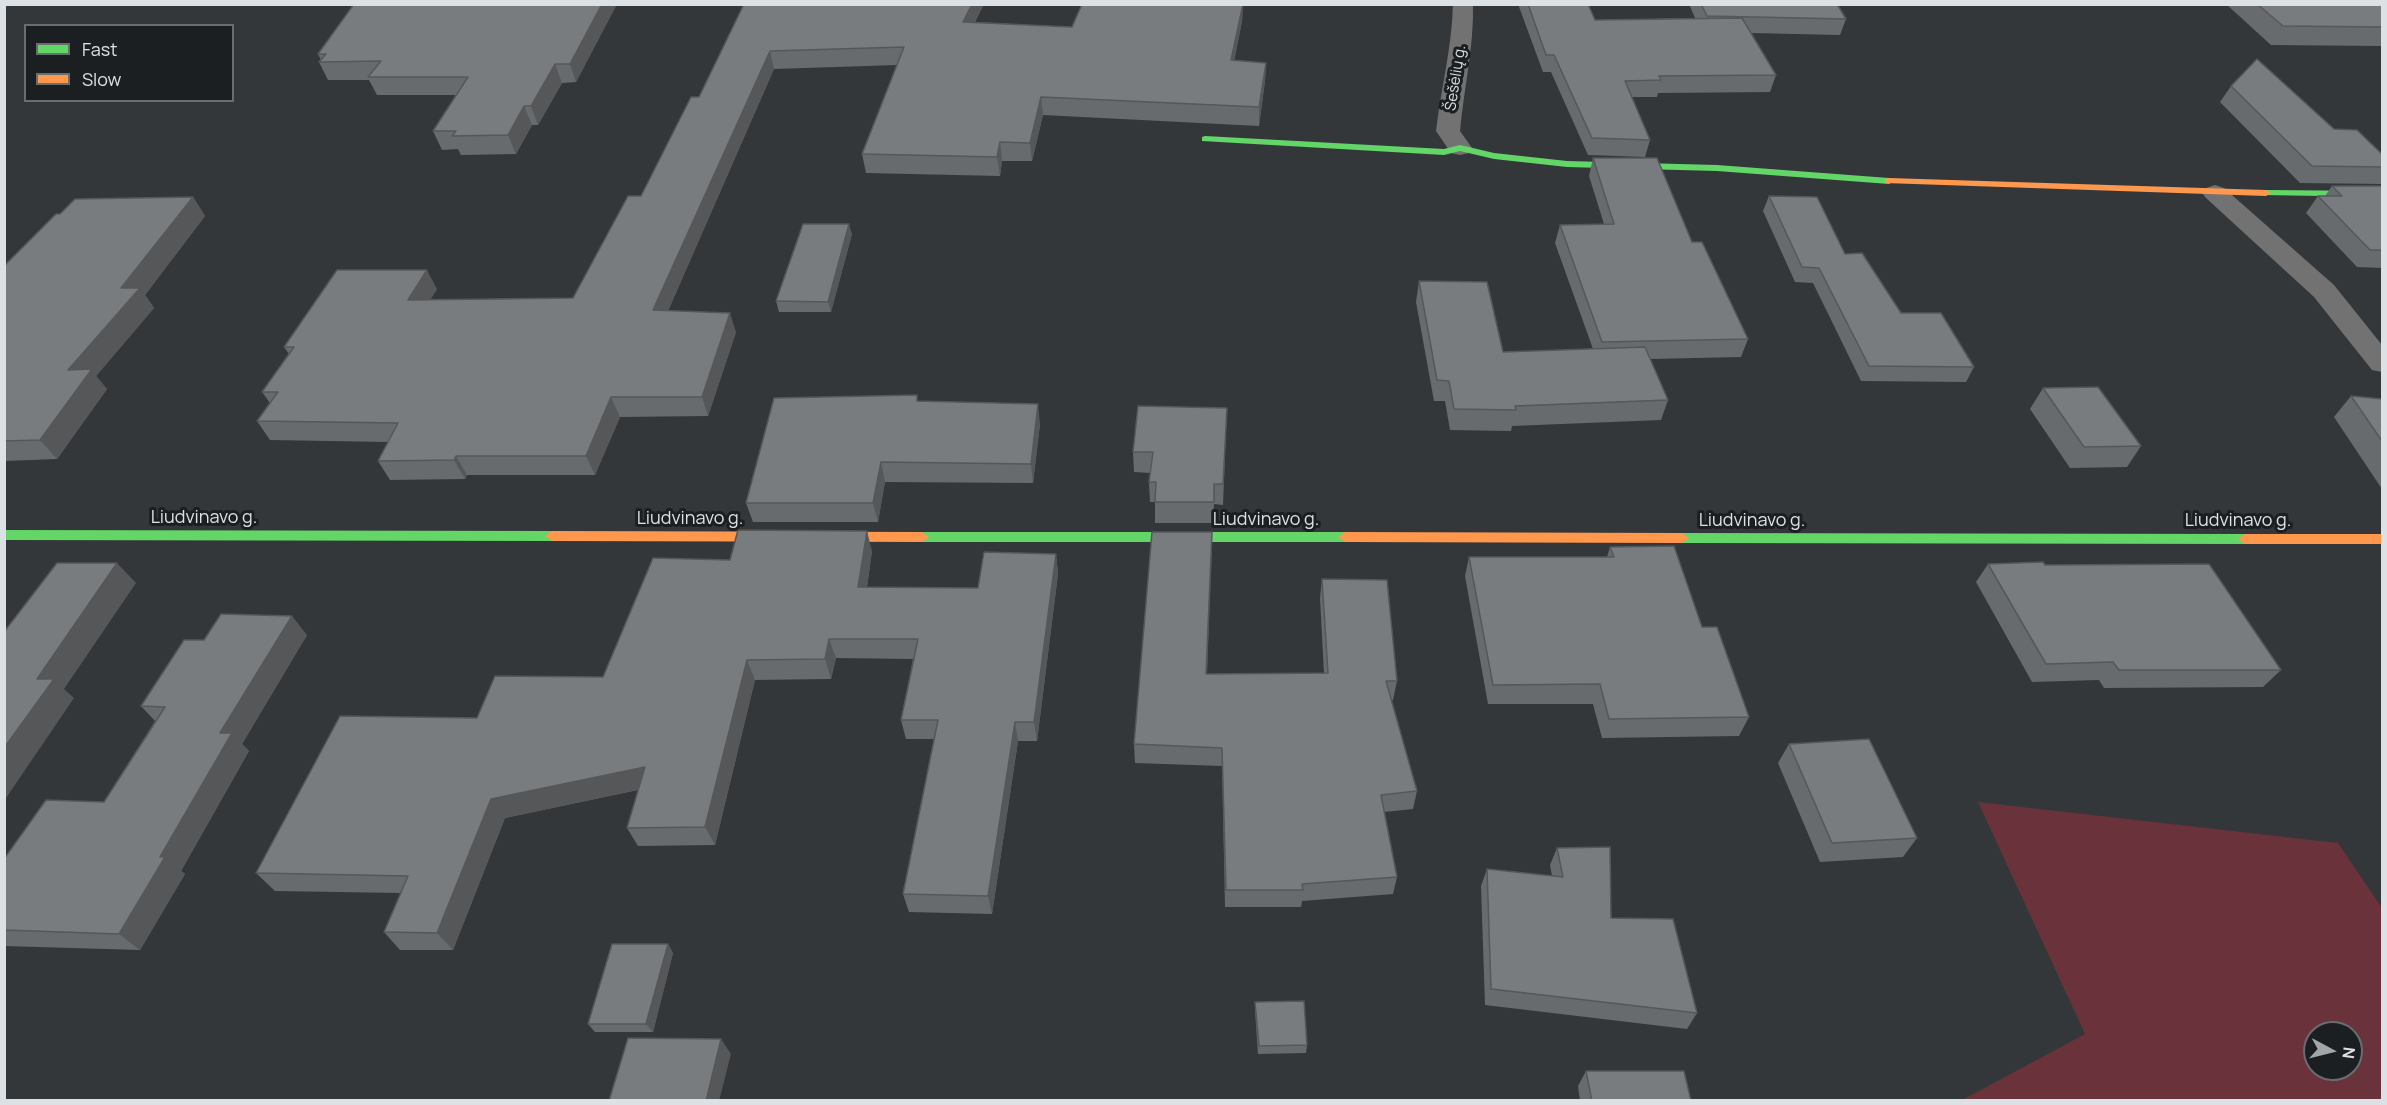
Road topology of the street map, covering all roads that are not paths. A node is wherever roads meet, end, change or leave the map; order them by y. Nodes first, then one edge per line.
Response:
1 (1463, 4) edge
2 (1205, 139) dead end
3 (1460, 148) junction
4 (2215, 193) junction
5 (2382, 194) edge
6 (2382, 363) edge
7 (4, 535) edge
8 (2382, 539) edge

1 - 3 street, Šešėlių g.
2 - 3 street
3 - 4 street
4 - 5 street
4 - 6 street
7 - 8 street, Liudvinavo g.

